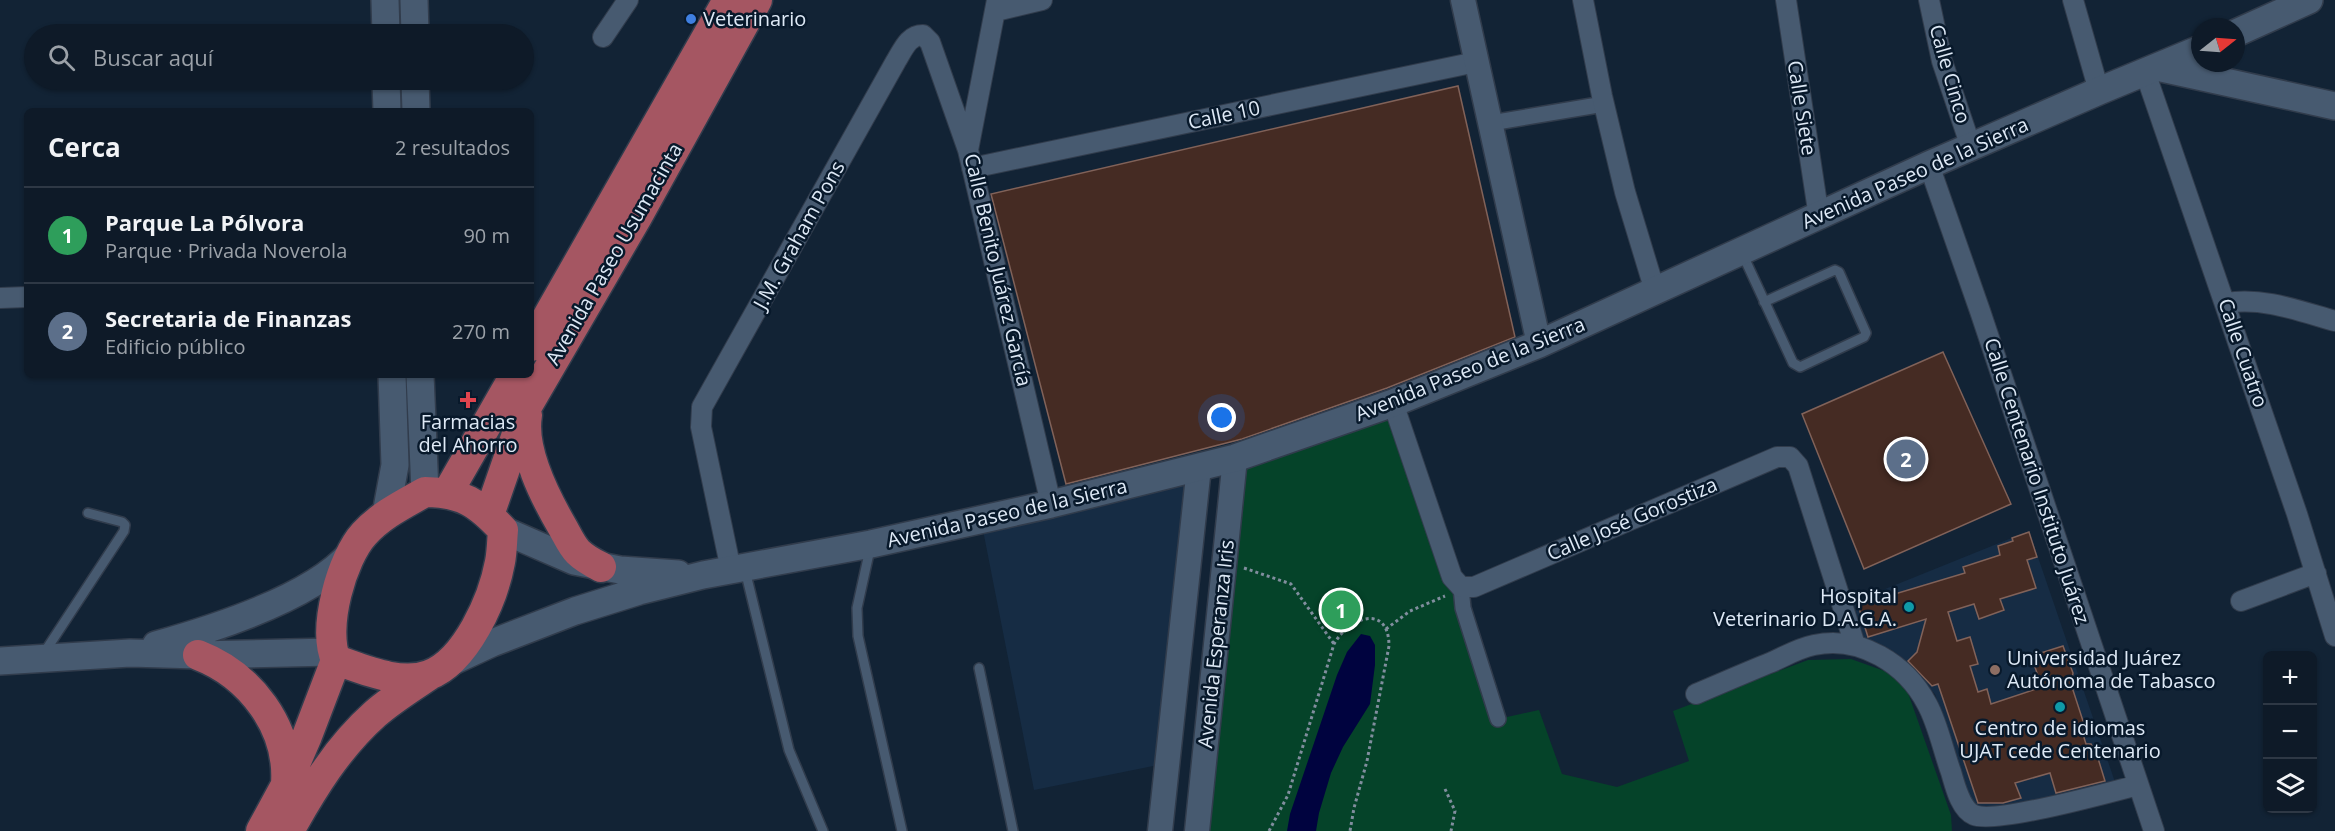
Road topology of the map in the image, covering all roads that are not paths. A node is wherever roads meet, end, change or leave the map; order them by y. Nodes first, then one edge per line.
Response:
1 (385, 0) edge
2 (414, 0) edge
3 (628, 0) edge
4 (728, 0) edge
5 (757, 0) edge
6 (1042, 0) edge
7 (1463, 0) edge
8 (1583, 0) edge
9 (1786, 0) edge
10 (1929, 0) edge
11 (2073, 0) edge
12 (2309, 0) edge
13 (997, 5) edge
14 (386, 24) edge
15 (415, 24) edge
16 (2245, 29) edge
17 (603, 37) dead end
18 (2191, 56) edge
19 (1476, 62) junction
20 (2151, 69) junction
21 (2245, 69) edge
22 (2335, 89) edge
23 (386, 90) edge
24 (415, 90) edge
25 (2099, 91) junction
26 (1604, 104) junction
27 (2335, 106) edge
28 (387, 108) edge
29 (416, 108) edge
30 (1491, 123) junction
31 (1971, 147) junction
32 (970, 159) junction
33 (1929, 165) junction
34 (1819, 217) junction
35 (1742, 252) junction
36 (1655, 291) junction
37 (24, 297) edge
38 (0, 298) edge
39 (1764, 302) junction
40 (2226, 303) junction
41 (2335, 321) edge
42 (534, 341) edge
43 (1539, 344) junction
44 (392, 378) edge
45 (420, 378) edge
46 (513, 378) edge
47 (529, 402) junction
48 (1393, 403) junction
49 (1235, 458) junction
50 (1199, 467) junction
51 (437, 492) junction
52 (1051, 504) junction
53 (88, 513) dead end
54 (386, 514) junction
55 (496, 523) junction
56 (871, 544) junction
57 (351, 553) junction
58 (601, 567) junction
59 (738, 569) junction
60 (2316, 573) junction
61 (703, 575) junction
62 (1461, 587) junction
63 (2241, 601) dead end
64 (2335, 636) edge
65 (1854, 645) junction
66 (130, 653) junction
67 (198, 655) junction
68 (334, 656) junction
69 (40, 658) junction
70 (0, 661) edge
71 (979, 668) dead end
72 (440, 669) junction
73 (1696, 694) dead end
74 (1498, 719) dead end
75 (286, 785) junction
76 (2138, 785) junction
77 (261, 831) edge
78 (289, 831) edge
79 (823, 831) edge
80 (902, 831) edge
81 (1013, 831) edge
82 (1160, 831) edge
83 (1197, 831) edge
84 (2154, 831) edge

1 - 14 main road
2 - 15 main road
3 - 17 street
4 - 42 main road, Avenida Paseo Usumacinta
5 - 47 main road, Avenida Paseo Usumacinta
6 - 13 street
7 - 19 street
8 - 26 street
9 - 34 street, Calle Siete
10 - 31 street, Calle Cinco
11 - 25 street
12 - 16 main road
13 - 32 street, Calle Benito Juárez García
18 - 20 main road, Avenida Paseo de la Sierra
19 - 30 street
19 - 32 street, Calle 10
20 - 25 main road, Avenida Paseo de la Sierra
20 - 27 main road
20 - 40 street, Calle Cuatro
21 - 22 main road
23 - 28 main road
24 - 29 main road
25 - 31 main road, Avenida Paseo de la Sierra
26 - 30 street
26 - 36 street
30 - 43 street
31 - 33 main road, Avenida Paseo de la Sierra
32 - 52 street, Calle Benito Juárez García
32 - 59 street, J.M. Graham Pons
33 - 34 main road, Avenida Paseo de la Sierra
33 - 76 street, Calle Centenario Instituto Juárez
34 - 35 main road, Avenida Paseo de la Sierra
35 - 36 main road, Avenida Paseo de la Sierra
35 - 39 lane
36 - 43 main road, Avenida Paseo de la Sierra
37 - 38 street
39 - 39 lane
40 - 41 street
40 - 60 street, Calle Cuatro
43 - 48 main road, Avenida Paseo de la Sierra
44 - 54 main road
45 - 51 main road
46 - 51 main road
47 - 55 main road, Avenida Paseo Usumacinta
47 - 58 main road
48 - 49 main road, Avenida Paseo de la Sierra
48 - 62 street
49 - 50 main road, Avenida Paseo de la Sierra
49 - 83 street, Avenida Esperanza Iris
50 - 52 main road, Avenida Paseo de la Sierra
50 - 82 street, Avenida Esperanza Iris
51 - 54 main road
51 - 55 main road
52 - 56 main road, Avenida Paseo de la Sierra
53 - 69 lane
54 - 57 main road
55 - 58 main road, Avenida Paseo de la Sierra
55 - 72 main road
56 - 59 main road, Avenida Paseo de la Sierra
56 - 80 lane
57 - 66 main road
57 - 68 main road
58 - 61 main road, Avenida Paseo de la Sierra
59 - 61 main road, Avenida Paseo de la Sierra
59 - 79 lane
60 - 63 street
60 - 64 street, Calle Cuatro
61 - 72 main road, Avenida Paseo de la Sierra
62 - 65 street, Calle José Gorostiza
62 - 74 street
65 - 73 street
65 - 76 street
66 - 67 main road
66 - 69 main road
67 - 68 main road
67 - 75 main road
68 - 72 main road
68 - 75 main road
69 - 70 main road
71 - 81 lane
72 - 78 main road
75 - 77 main road
76 - 84 street, Calle Centenario Instituto Juárez

